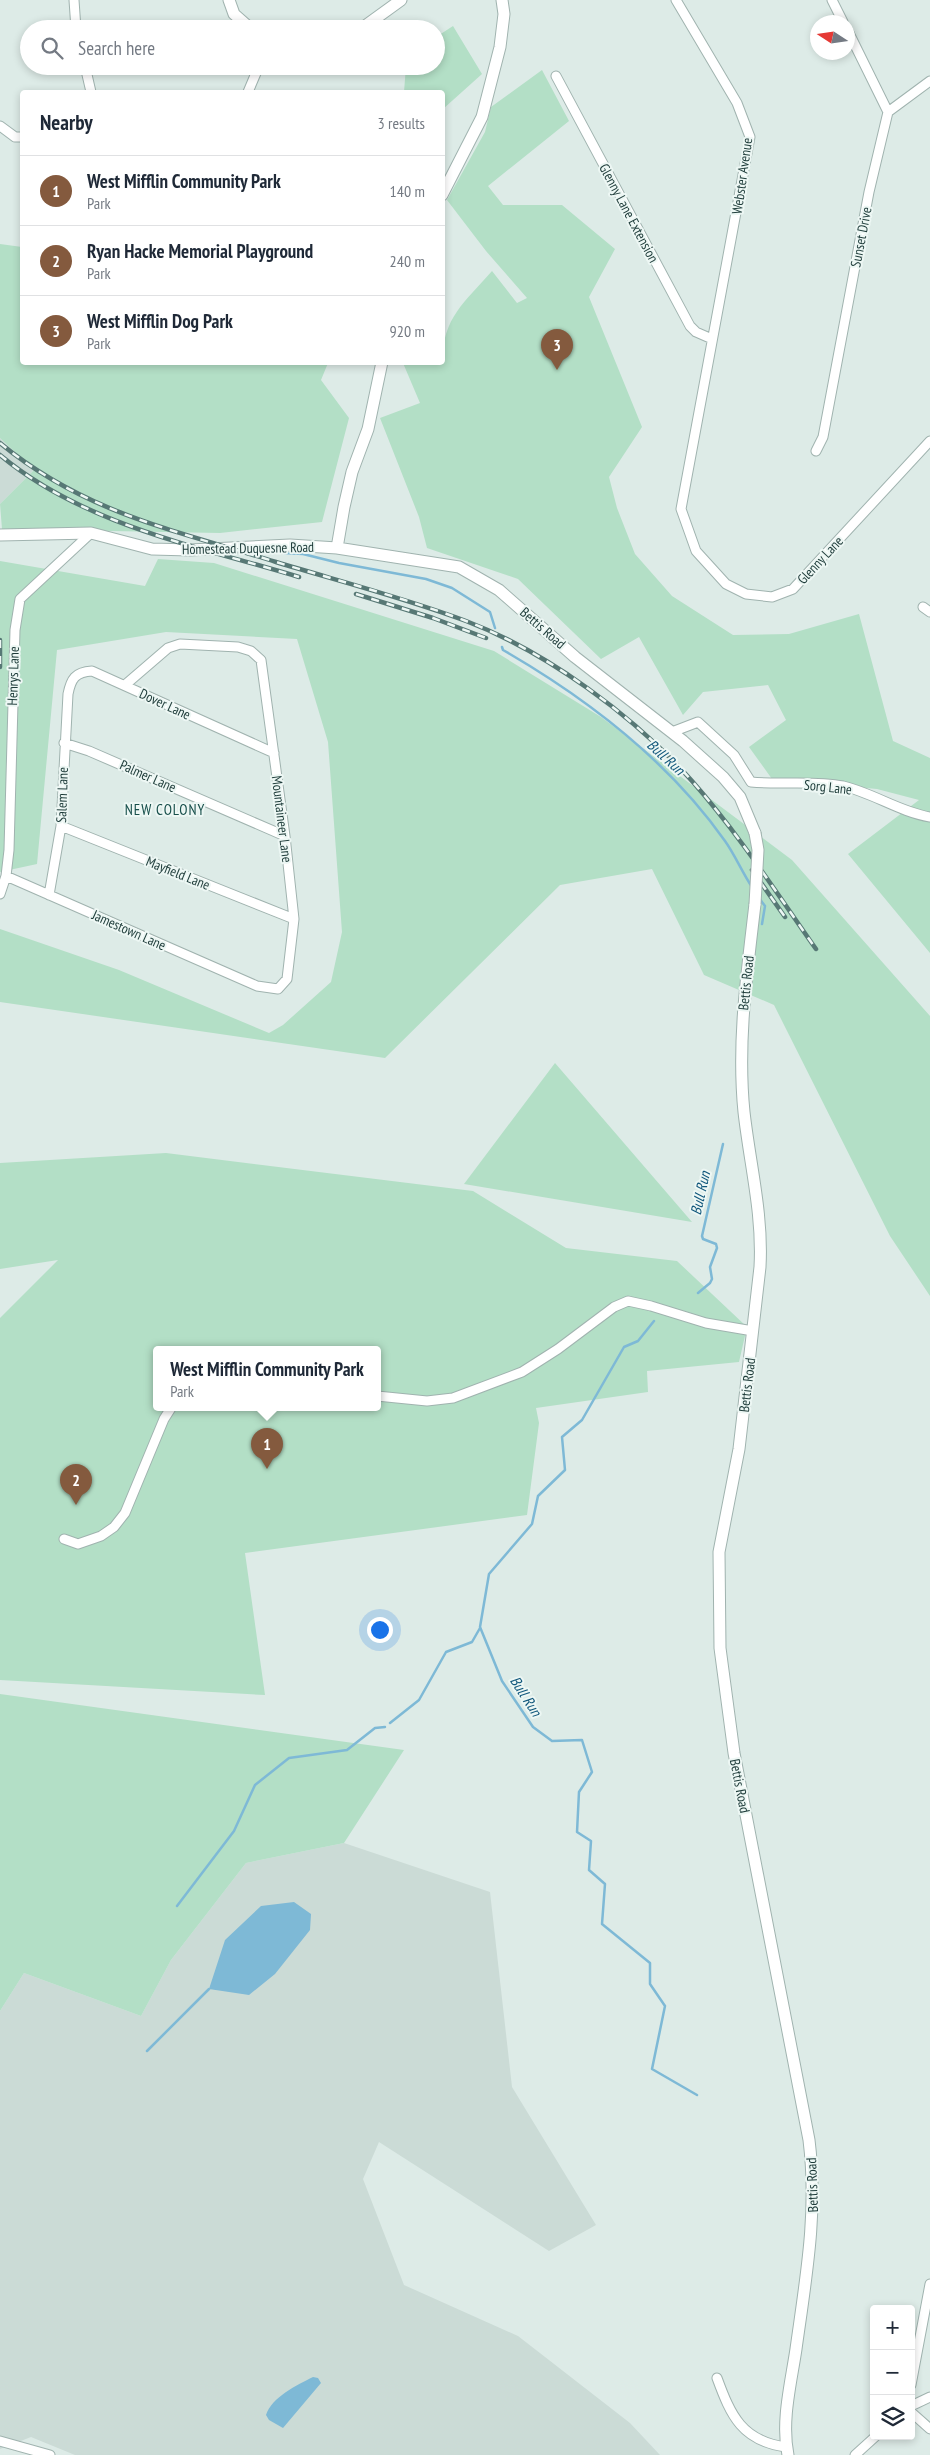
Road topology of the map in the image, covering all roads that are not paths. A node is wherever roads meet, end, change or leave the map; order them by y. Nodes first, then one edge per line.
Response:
1 (74, 0) edge
2 (229, 0) edge
3 (401, 0) edge
4 (502, 0) edge
5 (676, 0) edge
6 (832, 0) edge
7 (840, 15) edge
8 (75, 20) edge
9 (241, 20) edge
10 (373, 20) edge
11 (855, 45) edge
12 (87, 75) edge
13 (255, 75) edge
14 (556, 76) dead end
15 (930, 81) edge
16 (91, 90) edge
17 (249, 90) edge
18 (888, 112) junction
19 (0, 126) edge
20 (20, 137) edge
21 (445, 189) edge
22 (712, 339) junction
23 (381, 365) edge
24 (930, 441) edge
25 (816, 451) dead end
26 (90, 533) junction
27 (0, 535) edge
28 (337, 548) junction
29 (125, 685) junction
30 (68, 694) joint
31 (672, 732) junction
32 (64, 743) junction
33 (274, 753) junction
34 (930, 817) edge
35 (61, 826) junction
36 (285, 836) junction
37 (6, 876) junction
38 (0, 894) edge
39 (49, 895) junction
40 (294, 919) junction
41 (278, 989) joint
42 (753, 1332) junction
43 (381, 1396) edge
44 (170, 1411) edge
45 (64, 1539) dead end
46 (930, 2284) edge
47 (915, 2364) edge
48 (717, 2378) dead end
49 (930, 2397) edge
50 (915, 2404) edge
51 (915, 2416) edge
52 (930, 2429) edge
53 (872, 2440) edge
54 (0, 2441) edge
55 (787, 2451) edge
56 (50, 2455) edge
57 (855, 2455) edge

1 - 8 street
2 - 9 street
3 - 10 street
4 - 21 street
5 - 22 street, Webster Avenue
6 - 7 street
11 - 18 street
12 - 16 street
13 - 17 street
14 - 22 street, Glenny Lane Extension
15 - 18 street
18 - 25 street, Sunset Drive
19 - 20 street
22 - 24 street, Glenny Lane
23 - 28 street
26 - 27 street, Homestead Duquesne Road
26 - 28 street, Homestead Duquesne Road
26 - 37 street, Henrys Lane
28 - 31 street, Bettis Road
29 - 30 street, Dover Lane
29 - 33 street, Dover Lane
29 - 33 street, Mountaineer Lane
30 - 32 street, Salem Lane
31 - 34 street, Sorg Lane
31 - 42 street, Bettis Road, bridge
32 - 35 street, Salem Lane
32 - 36 street, Palmer Lane
33 - 36 street, Mountaineer Lane
35 - 39 street, Salem Lane
35 - 40 street, Mayfield Lane
36 - 40 street, Mountaineer Lane
37 - 38 street
37 - 39 street, Jamestown Lane
39 - 41 street, Jamestown Lane
40 - 41 street, Mountaineer Lane
42 - 43 street
42 - 55 street, Bettis Road
44 - 45 street
46 - 47 street
48 - 55 street
49 - 50 street
51 - 52 street
53 - 57 street
54 - 56 street

